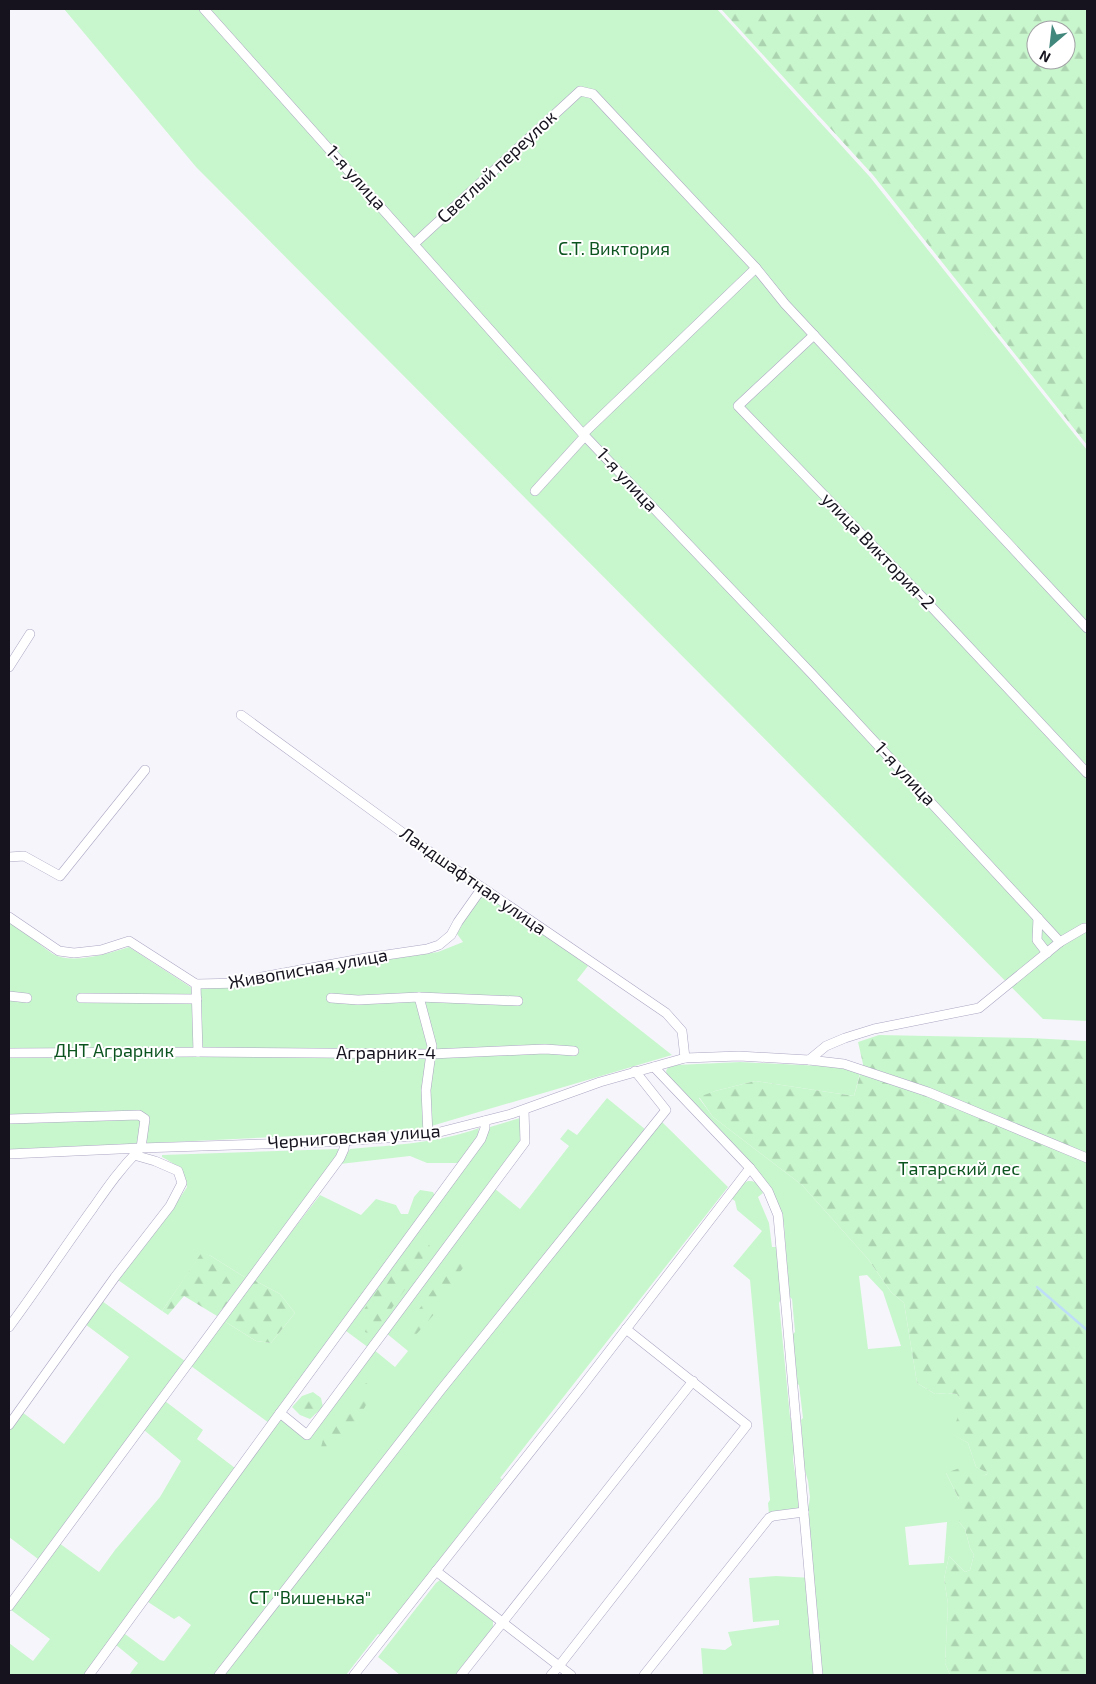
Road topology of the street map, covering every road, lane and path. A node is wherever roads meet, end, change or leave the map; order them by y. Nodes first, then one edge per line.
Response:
1 (204, 9) edge
2 (414, 244) junction
3 (756, 268) junction
4 (814, 335) junction
5 (584, 435) junction
6 (535, 491) dead end
7 (1087, 628) edge
8 (30, 634) dead end
9 (9, 667) edge
10 (241, 715) dead end
11 (145, 770) dead end
12 (1087, 773) edge
13 (9, 857) edge
14 (482, 888) junction
15 (9, 918) edge
16 (1038, 918) junction
17 (1087, 928) edge
18 (1060, 942) junction
19 (1046, 953) junction
20 (196, 984) junction
21 (9, 996) edge
22 (419, 997) junction
23 (26, 998) dead end
24 (81, 998) dead end
25 (331, 998) dead end
26 (197, 999) junction
27 (518, 1001) dead end
28 (574, 1051) dead end
29 (198, 1052) junction
30 (9, 1053) edge
31 (431, 1054) junction
32 (685, 1058) junction
33 (809, 1060) junction
34 (654, 1067) junction
35 (635, 1071) junction
36 (524, 1110) junction
37 (9, 1119) edge
38 (485, 1121) junction
39 (428, 1134) junction
40 (345, 1141) junction
41 (142, 1148) junction
42 (9, 1155) edge
43 (134, 1156) junction
44 (1087, 1158) edge
45 (750, 1168) junction
46 (9, 1327) edge
47 (626, 1328) junction
48 (693, 1381) junction
49 (280, 1413) junction
50 (9, 1425) edge
51 (804, 1512) junction
52 (436, 1571) junction
53 (9, 1606) edge
54 (503, 1622) junction
55 (559, 1666) junction
56 (89, 1675) edge
57 (219, 1675) edge
58 (354, 1675) edge
59 (461, 1675) edge
60 (551, 1675) edge
61 (571, 1675) edge
62 (644, 1675) edge
63 (818, 1675) edge

1 - 2 street, 1-я улица
2 - 3 street, Светлый переулок
2 - 5 street, 1-я улица
3 - 4 street
3 - 5 street
4 - 7 street
4 - 12 street, улица Виктория-2
5 - 6 street
5 - 16 street, 1-я улица
8 - 9 street
10 - 14 street, Ландшафтная улица
11 - 13 street
14 - 20 street, Живописная улица
14 - 32 street, Ландшафтная улица
15 - 20 street
16 - 18 street, 1-я улица
16 - 19 street
17 - 18 street
18 - 19 street
19 - 33 street
20 - 26 street
21 - 23 street
22 - 25 street
22 - 27 street
22 - 31 street
24 - 26 street
26 - 29 street
28 - 31 street, Аграрник-4
29 - 30 street, Аграрник-4
29 - 31 street, Аграрник-4
31 - 39 street
32 - 33 street, Черниговская улица
32 - 34 street, Черниговская улица
33 - 44 street, Черниговская улица
34 - 35 street, Черниговская улица
34 - 45 street
35 - 36 street, Черниговская улица
35 - 57 street
36 - 38 street, Черниговская улица
36 - 49 street
37 - 41 street
38 - 39 street, Черниговская улица
38 - 49 street
39 - 40 street, Черниговская улица
40 - 41 street, Черниговская улица
40 - 53 street
41 - 42 street, Черниговская улица
41 - 43 street
43 - 46 street
43 - 50 street
45 - 47 street
45 - 51 street
47 - 48 street
47 - 52 street
48 - 54 street
48 - 55 street
49 - 56 street
51 - 62 street
51 - 63 street
52 - 54 street
52 - 58 street
54 - 55 street
54 - 59 street
55 - 60 street
55 - 61 street

